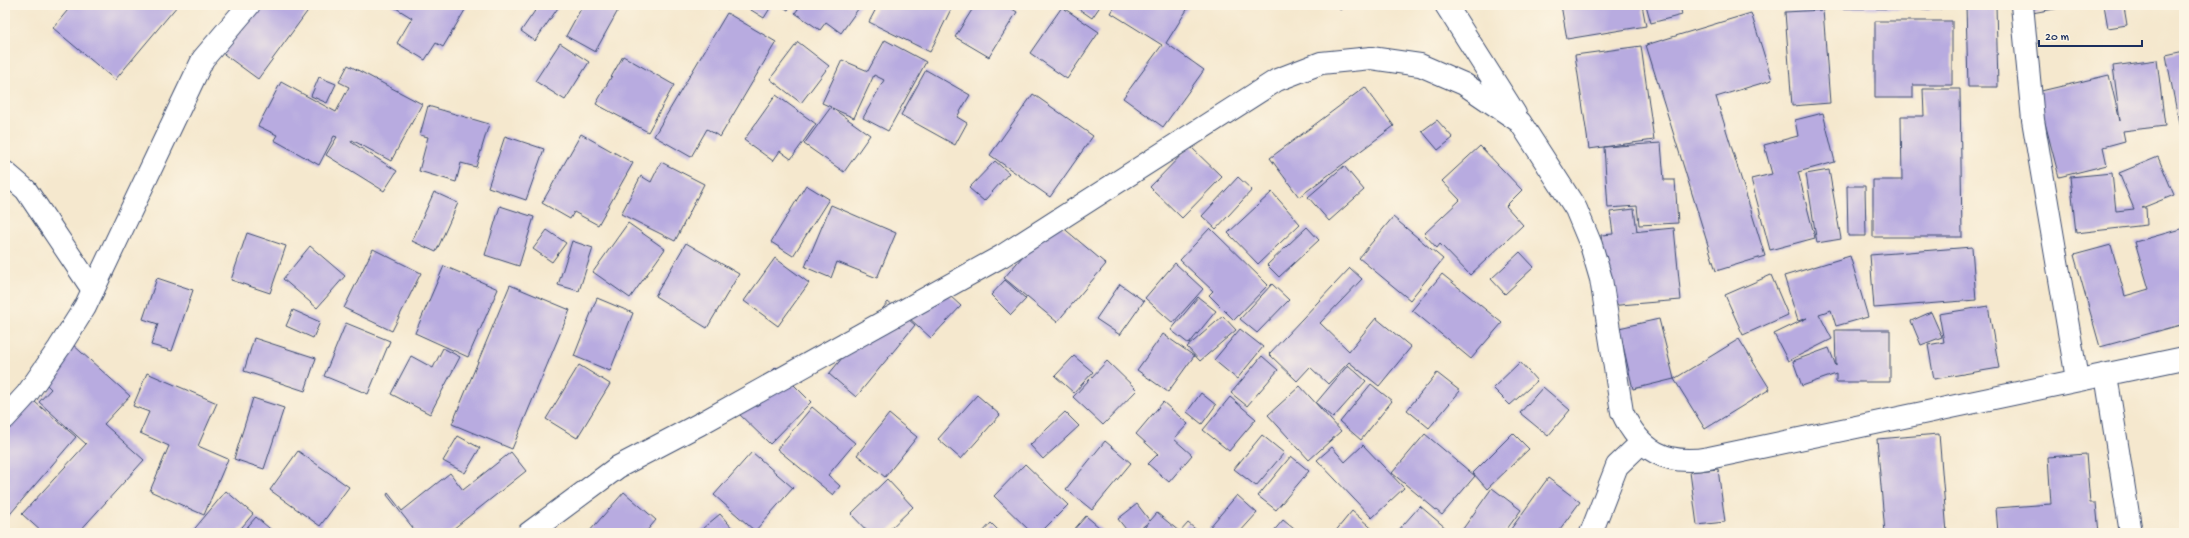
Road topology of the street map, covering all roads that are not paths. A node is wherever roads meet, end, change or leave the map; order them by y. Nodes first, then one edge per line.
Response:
1 (249, 5) edge
2 (1446, 5) edge
3 (2022, 5) edge
4 (1520, 122) junction
5 (5, 172) edge
6 (93, 290) junction
7 (2184, 358) edge
8 (2106, 375) junction
9 (2077, 379) junction
10 (5, 418) edge
11 (1641, 443) junction
12 (529, 533) edge
13 (1591, 533) edge
14 (2131, 533) edge

1 - 6 street
2 - 4 street
3 - 9 street
4 - 11 street
4 - 12 street
5 - 6 street
6 - 10 street
7 - 8 street
8 - 9 street
8 - 14 street
9 - 11 street
11 - 13 street

